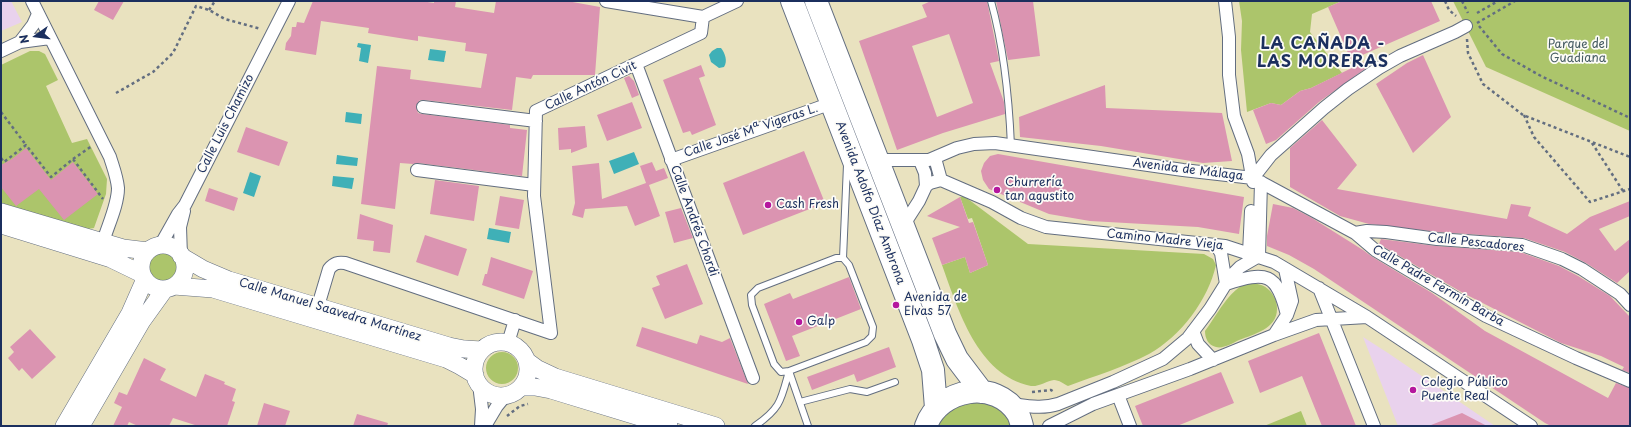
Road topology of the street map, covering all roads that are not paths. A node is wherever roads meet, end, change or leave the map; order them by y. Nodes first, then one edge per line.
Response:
1 (32, 1) edge
2 (289, 1) edge
3 (606, 1) edge
4 (737, 1) edge
5 (792, 1) edge
6 (816, 1) edge
7 (991, 1) edge
8 (1226, 1) edge
9 (38, 14) junction
10 (703, 17) junction
11 (1471, 24) road end
12 (50, 38) junction
13 (20, 42) junction
14 (1, 50) edge
15 (636, 64) junction
16 (832, 103) junction
17 (423, 107) dead end
18 (536, 120) junction
19 (848, 144) junction
20 (1011, 146) junction
21 (935, 158) junction
22 (671, 160) junction
23 (878, 160) junction
24 (920, 161) junction
25 (417, 170) dead end
26 (941, 180) junction
27 (1257, 180) junction
28 (534, 185) junction
29 (926, 186) junction
30 (185, 205) junction
31 (1, 212) edge
32 (1, 226) edge
33 (903, 226) junction
34 (1354, 233) junction
35 (103, 242) junction
36 (1216, 245) junction
37 (154, 248) junction
38 (1254, 254) junction
39 (181, 256) junction
40 (843, 258) junction
41 (1285, 269) junction
42 (144, 277) junction
43 (1226, 284) junction
44 (169, 287) junction
45 (1320, 288) junction
46 (1630, 305) edge
47 (318, 306) junction
48 (1287, 315) junction
49 (1367, 317) junction
50 (1332, 319) junction
51 (515, 320) junction
52 (1193, 331) junction
53 (1274, 335) junction
54 (508, 343) junction
55 (482, 350) junction
56 (1213, 360) junction
57 (527, 361) junction
58 (790, 372) junction
59 (753, 378) dead end
60 (477, 380) junction
61 (1630, 381) edge
62 (895, 382) dead end
63 (521, 387) junction
64 (982, 392) junction
65 (506, 395) junction
66 (1118, 395) junction
67 (800, 402) junction
68 (1008, 403) junction
69 (928, 420) edge
70 (64, 426) edge
71 (81, 426) edge
72 (480, 426) edge
73 (485, 426) edge
74 (669, 426) edge
75 (716, 426) edge
76 (755, 426) edge
77 (808, 426) edge
78 (1022, 426) edge
79 (1050, 426) edge
80 (1130, 426) edge
81 (1374, 426) edge
82 (1531, 426) edge

1 - 9 street
2 - 30 street, Calle Luis Chamizo
3 - 10 street
4 - 10 street
5 - 16 highway, Avenida Adolfo Díaz Ambrona
6 - 23 highway, Avenida Adolfo Díaz Ambrona
7 - 20 lane
8 - 27 street
9 - 12 street
9 - 13 street
10 - 15 street, Calle Antón Civit
11 - 27 street, Avenida de Málaga
12 - 13 street
12 - 35 street
13 - 14 street
15 - 18 street, Calle Antón Civit
15 - 22 street, Calle Andrés Chordi
16 - 19 highway, Avenida Adolfo Díaz Ambrona
16 - 22 street, Calle José Mª Vigeras L.
17 - 18 street
18 - 28 street, Calle Antón Civit
19 - 40 lane
19 - 69 highway, Avenida Adolfo Díaz Ambrona
20 - 21 street, Avenida de Málaga
20 - 27 street, Avenida de Málaga
21 - 24 street, Avenida de Málaga
21 - 26 street
22 - 59 street, Calle Andrés Chordi
23 - 24 street, Avenida de Málaga
23 - 33 highway, Avenida Adolfo Díaz Ambrona
24 - 29 street
25 - 28 street
26 - 29 street
26 - 36 street, Camino Madre Vieja
27 - 34 street, Calle Padre Fermín Barba
27 - 38 street
28 - 51 street, Calle Antón Civit
29 - 33 street
30 - 37 street, Calle Luis Chamizo
30 - 39 street
31 - 35 main road
32 - 42 main road
33 - 64 highway, Avenida Adolfo Díaz Ambrona
34 - 46 street, Calle Pescadores
34 - 61 street, Calle Padre Fermín Barba
35 - 37 main road
36 - 38 street, Camino Madre Vieja
36 - 43 street
37 - 39 main road
37 - 42 main road
38 - 41 street, Camino Madre Vieja
38 - 43 street
39 - 44 main road
39 - 47 main road, Calle Manuel Saavedra Martínez
40 - 58 lane
40 - 58 lane
41 - 45 street, Camino Madre Vieja
41 - 48 street
42 - 44 main road
42 - 70 main road
43 - 48 street
43 - 52 street
44 - 60 main road, Calle Manuel Saavedra Martínez
44 - 71 main road
45 - 49 street, Camino Madre Vieja
45 - 50 street
47 - 51 street
47 - 55 main road, Calle Manuel Saavedra Martínez
48 - 53 street
49 - 50 street
49 - 82 street, Camino Madre Vieja
50 - 53 street
50 - 81 street
51 - 54 street
52 - 56 street
52 - 68 street
53 - 56 street
54 - 55 main road
54 - 57 main road
55 - 60 main road
56 - 66 street
57 - 63 main road
57 - 75 main road
58 - 67 lane
58 - 76 lane
60 - 65 main road
60 - 72 street
62 - 67 lane
63 - 65 main road
63 - 74 main road
64 - 68 highway
64 - 69 highway
65 - 73 street
66 - 79 street
66 - 80 street
67 - 77 lane
68 - 78 highway

